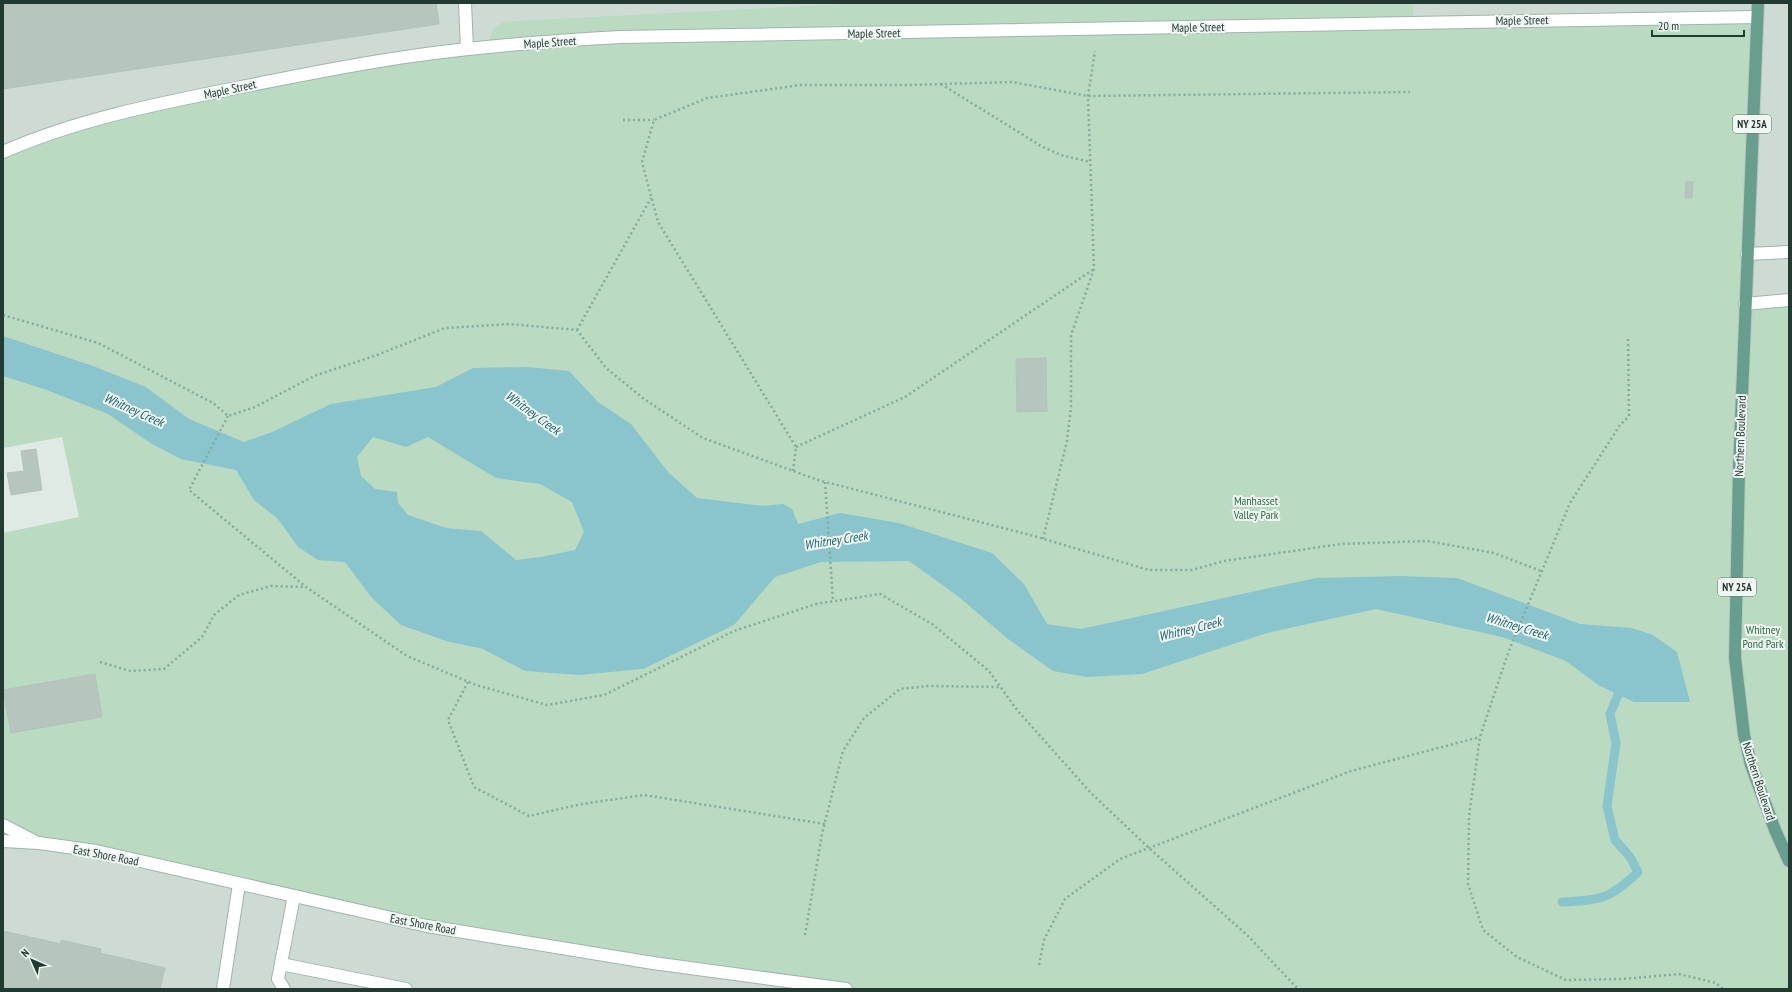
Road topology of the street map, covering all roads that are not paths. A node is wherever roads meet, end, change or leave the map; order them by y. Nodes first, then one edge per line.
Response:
1 (465, 3) edge
2 (1758, 3) edge
3 (1757, 17) junction
4 (467, 49) junction
5 (3, 152) edge
6 (1789, 252) edge
7 (1747, 254) junction
8 (1789, 300) edge
9 (1745, 304) junction
10 (3, 825) edge
11 (3, 841) edge
12 (39, 843) junction
13 (1789, 861) edge
14 (239, 884) junction
15 (294, 896) junction
16 (281, 964) junction
17 (223, 989) edge
18 (284, 989) edge
19 (406, 989) edge
20 (846, 989) edge

1 - 4 street
2 - 3 main road, Northern Boulevard / NY 25A
3 - 4 street, Maple Street
3 - 7 main road, Northern Boulevard / NY 25A
4 - 5 street, Maple Street
6 - 7 street
7 - 9 main road, Northern Boulevard / NY 25A
8 - 9 street
9 - 13 main road, Northern Boulevard / NY 25A
10 - 12 street
11 - 12 street, East Shore Road
12 - 14 street, East Shore Road
14 - 15 street, East Shore Road
14 - 17 street
15 - 16 street
15 - 20 street, East Shore Road
16 - 18 street
16 - 19 street

